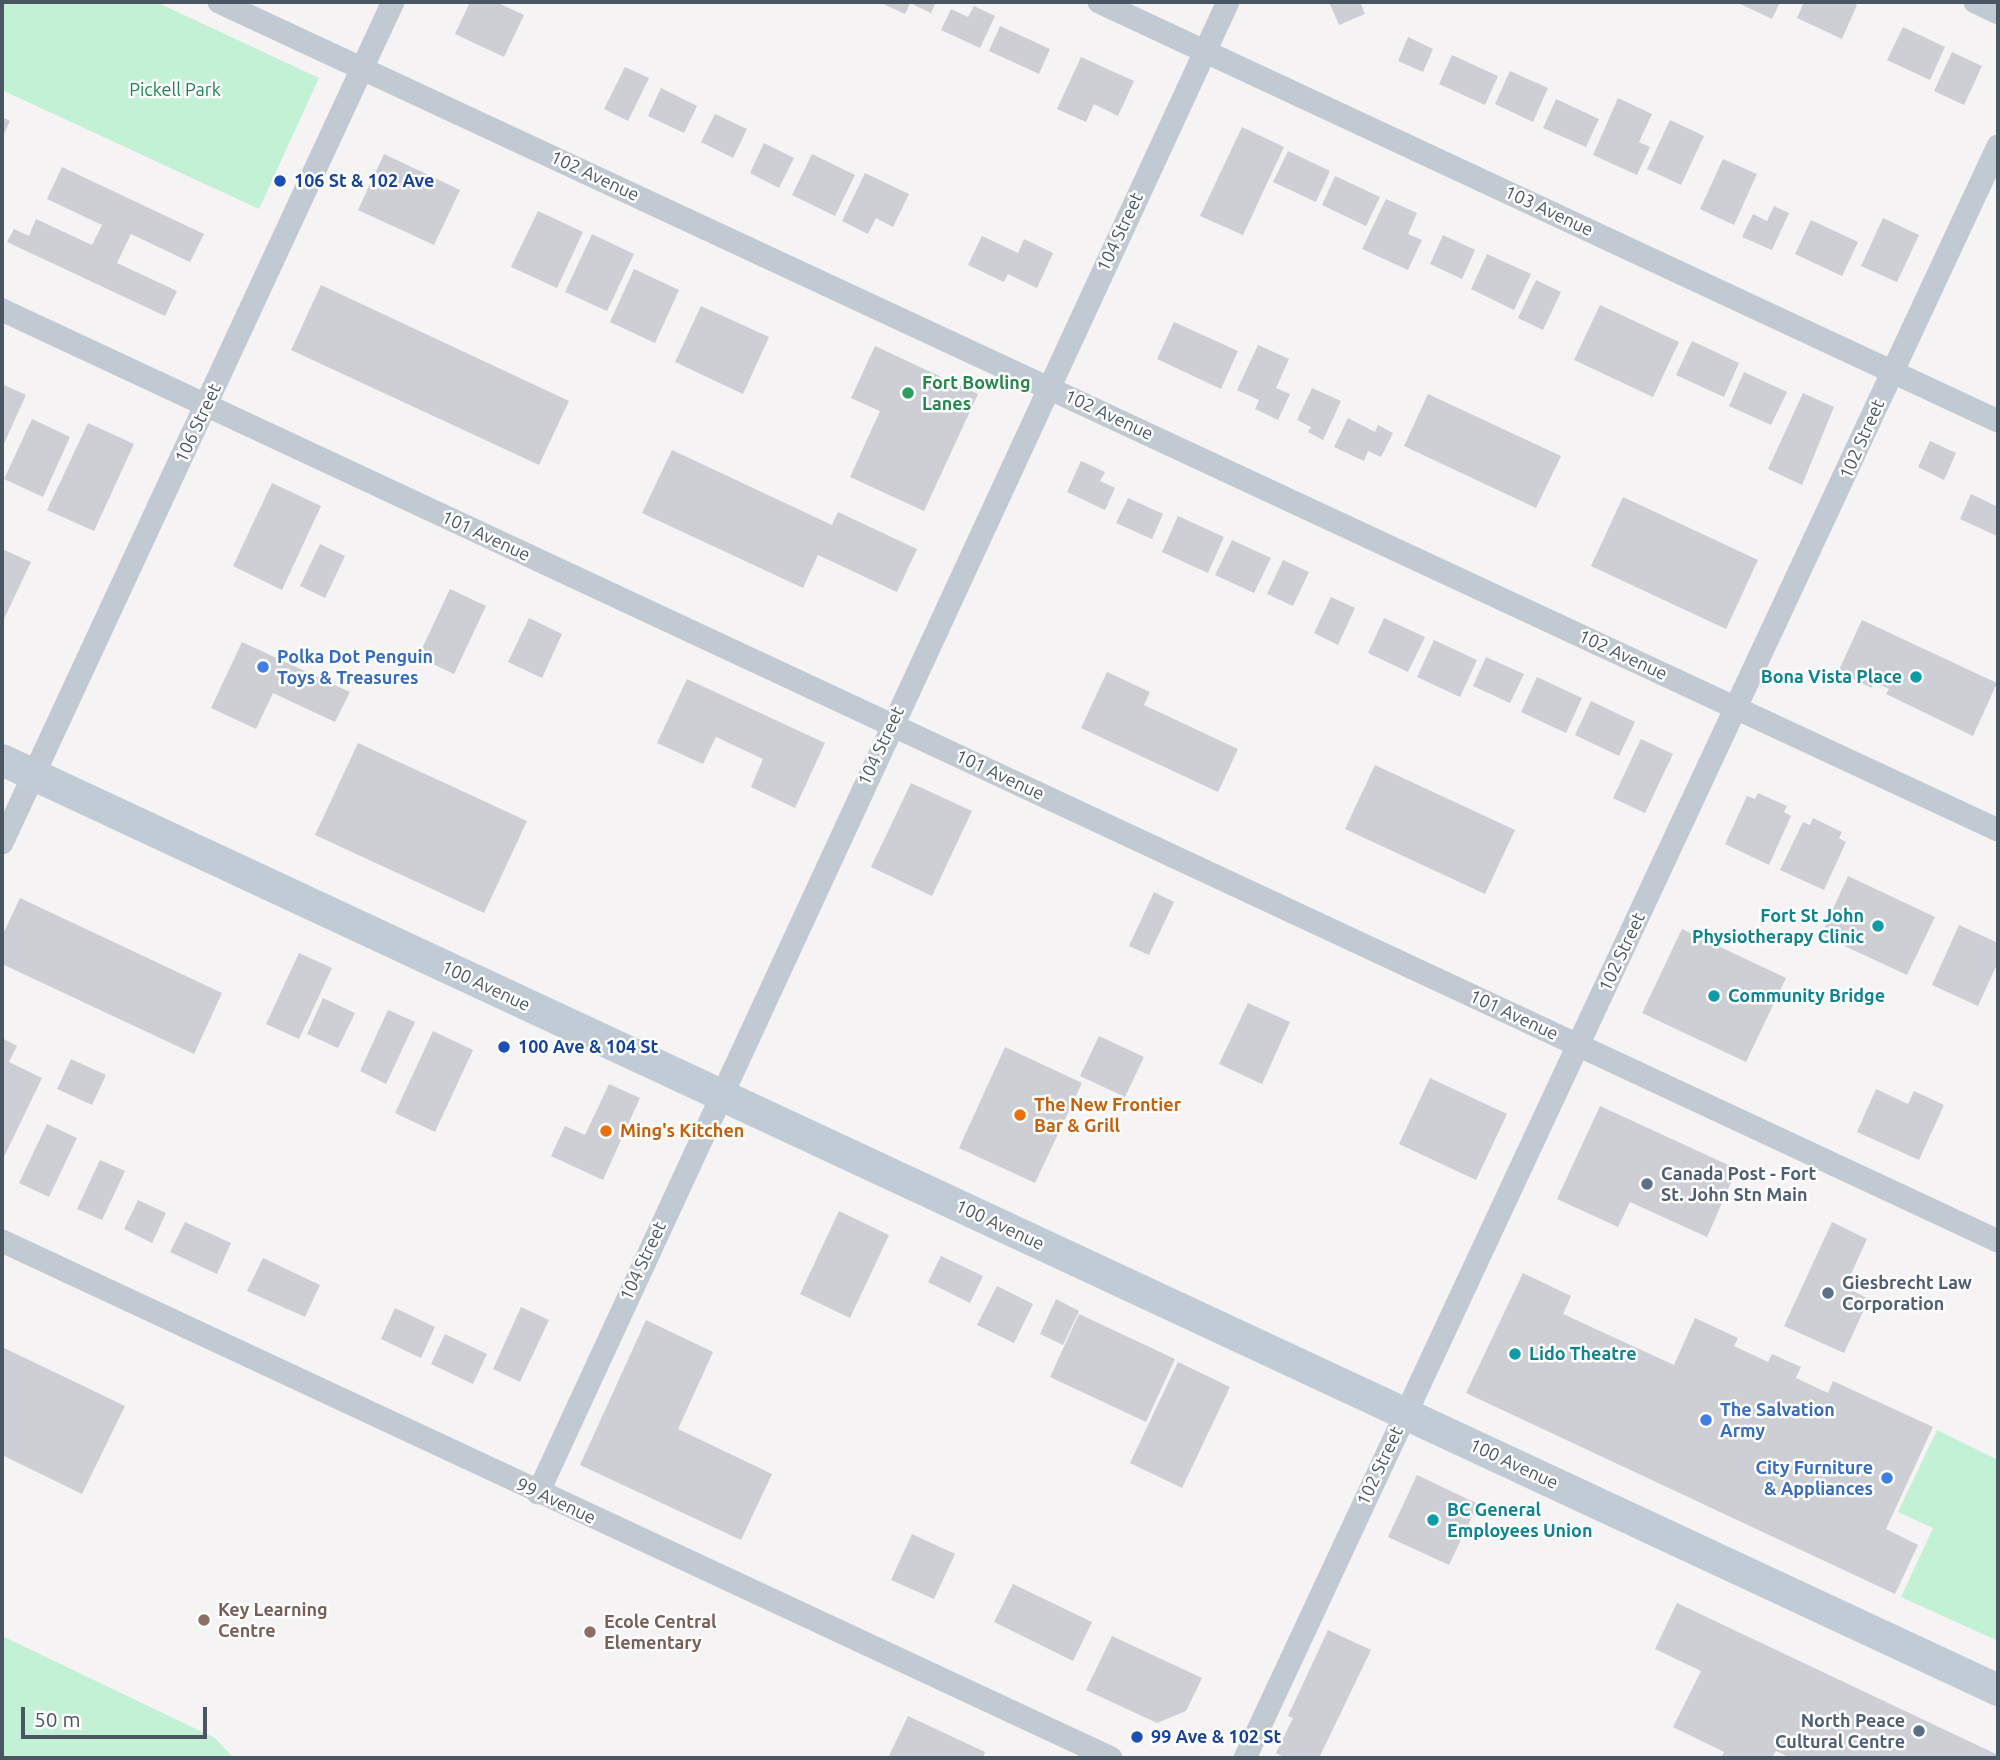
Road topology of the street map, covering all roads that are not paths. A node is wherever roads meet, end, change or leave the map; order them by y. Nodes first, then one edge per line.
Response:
1 (219, 2) edge
2 (394, 2) edge
3 (1100, 2) edge
4 (1228, 2) edge
5 (1975, 2) edge
6 (1998, 13) edge
7 (1205, 51) junction
8 (362, 68) junction
9 (1998, 146) edge
10 (2, 310) edge
11 (1892, 372) junction
12 (1048, 386) junction
13 (206, 405) junction
14 (1998, 421) edge
15 (1736, 708) junction
16 (891, 724) junction
17 (2, 760) edge
18 (34, 775) junction
19 (1998, 830) edge
20 (2, 844) edge
21 (1578, 1045) junction
22 (720, 1095) junction
23 (2, 1241) edge
24 (1998, 1241) edge
25 (1405, 1413) junction
26 (538, 1493) junction
27 (1998, 1690) edge
28 (1111, 1758) edge
29 (1245, 1758) edge

1 - 8 street, 102 Avenue
2 - 8 street, 106 Street
3 - 7 street, 103 Avenue
4 - 7 street, 104 Street
5 - 6 street
7 - 11 street, 103 Avenue
7 - 12 street, 104 Street
8 - 12 street, 102 Avenue
8 - 13 street, 106 Street
9 - 11 street, 102 Street
10 - 13 street, 101 Avenue
11 - 14 street, 103 Avenue
11 - 15 street, 102 Street
12 - 15 street, 102 Avenue
12 - 16 street, 104 Street
13 - 16 street, 101 Avenue
13 - 18 street, 106 Street
15 - 19 street, 102 Avenue
15 - 21 street, 102 Street
16 - 21 street, 101 Avenue
16 - 22 street, 104 Street
17 - 18 main road, 100 Avenue
18 - 20 street, 106 Street
18 - 22 main road, 100 Avenue
21 - 24 street, 101 Avenue
21 - 25 street, 102 Street
22 - 25 main road, 100 Avenue
22 - 26 street, 104 Street
23 - 26 street, 99 Avenue
25 - 27 main road, 100 Avenue
25 - 29 street, 102 Street
26 - 28 street, 99 Avenue

